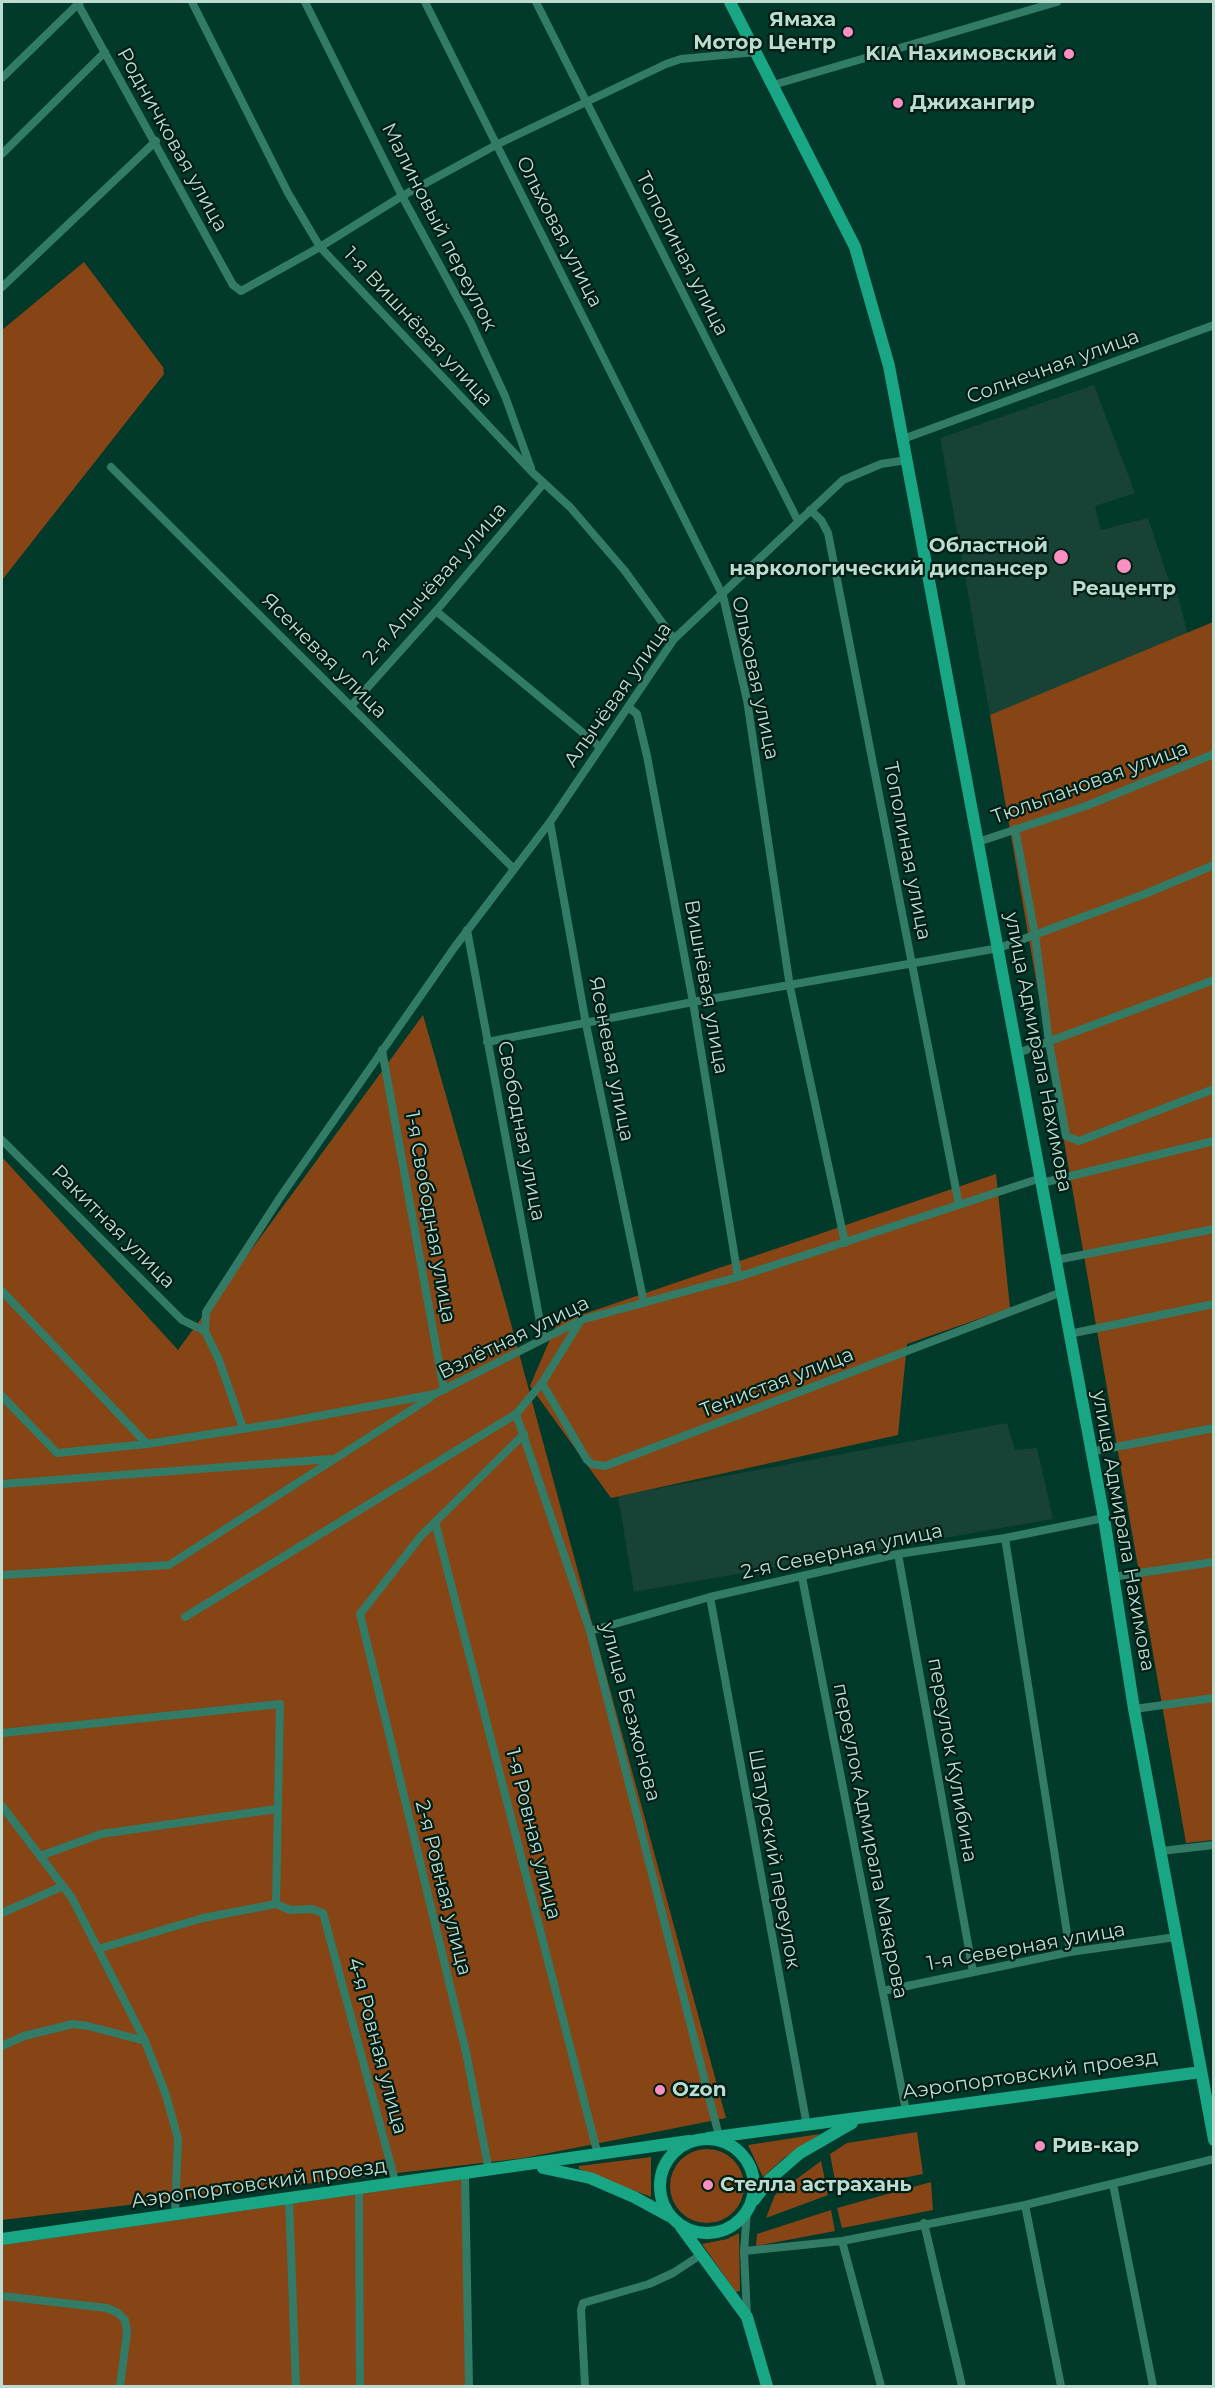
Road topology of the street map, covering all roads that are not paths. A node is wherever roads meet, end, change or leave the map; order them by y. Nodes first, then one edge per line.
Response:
1 (192, 2) edge
2 (305, 2) edge
3 (425, 2) edge
4 (536, 2) edge
5 (730, 2) edge
6 (1057, 2) edge
7 (79, 3) edge
8 (105, 52) junction
9 (756, 52) junction
10 (2, 78) edge
11 (773, 85) junction
12 (587, 102) junction
13 (156, 141) junction
14 (498, 144) junction
15 (2, 154) edge
16 (402, 196) junction
17 (320, 247) junction
18 (2, 288) edge
19 (1214, 326) edge
20 (903, 439) junction
21 (907, 460) junction
22 (111, 467) dead end
23 (533, 473) junction
24 (544, 483) junction
25 (810, 510) junction
26 (798, 521) junction
27 (723, 596) junction
28 (436, 611) junction
29 (674, 639) junction
30 (351, 706) junction
31 (628, 707) junction
32 (600, 747) junction
33 (1214, 754) edge
34 (550, 822) junction
35 (1015, 830) junction
36 (978, 842) junction
37 (1214, 865) edge
38 (514, 869) junction
39 (467, 930) junction
40 (1035, 935) junction
41 (999, 948) junction
42 (912, 964) junction
43 (1214, 980) edge
44 (790, 987) junction
45 (693, 1002) junction
46 (586, 1024) junction
47 (487, 1042) junction
48 (1049, 1042) junction
49 (382, 1050) junction
50 (1018, 1053) junction
51 (1214, 1089) edge
52 (2, 1140) edge
53 (1214, 1141) edge
54 (1042, 1180) junction
55 (959, 1205) junction
56 (1214, 1229) edge
57 (845, 1243) junction
58 (1056, 1260) junction
59 (738, 1277) junction
60 (2, 1291) edge
61 (1062, 1293) junction
62 (644, 1302) junction
63 (1214, 1304) edge
64 (581, 1320) junction
65 (205, 1331) junction
66 (1069, 1334) junction
67 (543, 1338) junction
68 (542, 1383) junction
69 (444, 1390) junction
70 (435, 1394) junction
71 (2, 1396) edge
72 (516, 1414) junction
73 (243, 1428) junction
74 (1214, 1428) edge
75 (524, 1434) junction
76 (147, 1443) junction
77 (1090, 1452) junction
78 (334, 1459) junction
79 (2, 1484) edge
80 (1104, 1518) junction
81 (435, 1522) junction
82 (1005, 1538) junction
83 (898, 1554) junction
84 (1214, 1562) edge
85 (2, 1575) edge
86 (802, 1577) junction
87 (1112, 1577) junction
88 (710, 1597) junction
89 (185, 1617) dead end
90 (590, 1631) junction
91 (1214, 1698) edge
92 (1134, 1709) junction
93 (2, 1733) edge
94 (2, 1806) edge
95 (277, 1809) junction
96 (1214, 1845) edge
97 (1161, 1851) junction
98 (40, 1856) junction
99 (63, 1886) junction
100 (276, 1904) junction
101 (2, 1913) edge
102 (1176, 1937) junction
103 (98, 1948) junction
104 (1070, 1952) junction
105 (973, 1972) junction
106 (883, 1991) junction
107 (145, 2041) junction
108 (2, 2046) edge
109 (1201, 2072) junction
110 (906, 2111) junction
111 (865, 2117) junction
112 (807, 2126) junction
113 (713, 2137) junction
114 (1214, 2140) edge
115 (689, 2141) junction
116 (598, 2155) junction
117 (1214, 2159) edge
118 (521, 2167) junction
119 (489, 2171) junction
120 (465, 2174) junction
121 (396, 2184) junction
122 (1113, 2184) junction
123 (359, 2189) junction
124 (289, 2199) junction
125 (1025, 2205) junction
126 (749, 2208) junction
127 (175, 2215) junction
128 (674, 2220) junction
129 (924, 2223) junction
130 (2, 2239) edge
131 (842, 2241) junction
132 (744, 2251) junction
133 (702, 2254) junction
134 (2, 2296) edge
135 (747, 2317) junction
136 (120, 2386) edge
137 (296, 2386) edge
138 (360, 2386) edge
139 (469, 2386) edge
140 (585, 2386) edge
141 (767, 2386) edge
142 (881, 2386) edge
143 (962, 2386) edge
144 (1061, 2386) edge
145 (1153, 2386) edge

1 - 17 street, 1-я Вишнёвая улица
2 - 16 street, Малиновый переулок
3 - 14 street, Ольховая улица
4 - 12 street, Тополиная улица
5 - 9 main road, улица Адмирала Нахимова
6 - 11 street
7 - 8 street, Родничковая улица
7 - 10 street
8 - 13 street, Родничковая улица
8 - 15 street
9 - 11 main road, улица Адмирала Нахимова
9 - 12 street
11 - 20 main road, улица Адмирала Нахимова
12 - 14 street
12 - 26 street, Тополиная улица
13 - 17 street, Родничковая улица
13 - 18 street
14 - 16 street
14 - 27 street, Ольховая улица
16 - 17 street
16 - 23 street, Малиновый переулок
17 - 23 street, 1-я Вишнёвая улица
19 - 20 street, Солнечная улица
20 - 21 main road, улица Адмирала Нахимова
21 - 25 street, Алычёвая улица
21 - 36 main road, улица Адмирала Нахимова
22 - 30 street, Ясеневая улица
23 - 24 street, 1-я Вишнёвая улица
24 - 28 street, 2-я Алычёвая улица
24 - 29 street, 1-я Вишнёвая улица
25 - 26 street, Алычёвая улица
25 - 42 street, Тополиная улица
26 - 27 street, Алычёвая улица
27 - 29 street, Алычёвая улица
27 - 44 street, Ольховая улица
28 - 30 street, 2-я Алычёвая улица
28 - 32 street
29 - 31 street, Алычёвая улица
30 - 38 street, Ясеневая улица
31 - 32 street, Алычёвая улица
31 - 45 street, Вишнёвая улица
32 - 34 street, Алычёвая улица
33 - 35 street, Тюльпановая улица
34 - 38 street, Алычёвая улица
34 - 46 street, Ясеневая улица
35 - 36 street, Тюльпановая улица
35 - 40 street
36 - 41 main road, улица Адмирала Нахимова
37 - 40 street
38 - 39 street, Алычёвая улица
39 - 47 street, Свободная улица
39 - 49 street, Алычёвая улица
40 - 41 street
40 - 48 street
41 - 42 street
41 - 50 main road, улица Адмирала Нахимова
42 - 44 street
42 - 55 street, Тополиная улица
43 - 48 street
44 - 45 street
44 - 57 street, Ольховая улица
45 - 46 street
45 - 59 street, Вишнёвая улица
46 - 47 street
46 - 62 street, Ясеневая улица
47 - 67 street, Свободная улица
48 - 50 street
48 - 51 street
49 - 65 street, Алычёвая улица
49 - 69 street, 1-я Свободная улица
50 - 54 main road, улица Адмирала Нахимова
52 - 65 street, Ракитная улица
53 - 54 street, Взлётная улица
54 - 55 street, Взлётная улица
54 - 58 main road, улица Адмирала Нахимова
55 - 57 street, Взлётная улица
56 - 58 street
57 - 59 street, Взлётная улица
58 - 61 main road, улица Адмирала Нахимова
59 - 62 street, Взлётная улица
60 - 76 street
61 - 66 main road, улица Адмирала Нахимова
61 - 68 street, Тенистая улица
62 - 64 street, Взлётная улица
63 - 66 street
64 - 67 street, Взлётная улица
64 - 68 street
65 - 73 street
66 - 77 main road, улица Адмирала Нахимова
67 - 69 street, Взлётная улица
68 - 72 street
69 - 70 street, Взлётная улица
70 - 73 street, Взлётная улица
70 - 78 street
71 - 76 street, Взлётная улица
72 - 75 street, улица Безжонова
72 - 89 street
73 - 76 street, Взлётная улица
74 - 77 street
75 - 81 street
75 - 90 street, улица Безжонова
77 - 80 main road, улица Адмирала Нахимова
78 - 79 street
78 - 85 street
80 - 82 street, 2-я Северная улица
80 - 87 main road, улица Адмирала Нахимова
81 - 116 street, 1-я Ровная улица
81 - 119 street, 2-я Ровная улица
82 - 83 street, 2-я Северная улица
82 - 104 street
83 - 86 street, 2-я Северная улица
83 - 105 street, переулок Кулибина
84 - 87 street
86 - 88 street, 2-я Северная улица
86 - 106 street, переулок Адмирала Макарова
87 - 92 main road, улица Адмирала Нахимова
88 - 90 street, 2-я Северная улица
88 - 112 street, Шатурский переулок
90 - 113 street, улица Безжонова
91 - 92 street
92 - 97 main road, улица Адмирала Нахимова
93 - 95 street
94 - 98 street
95 - 98 street
95 - 100 street
96 - 97 street
97 - 102 main road, улица Адмирала Нахимова
98 - 99 street
99 - 101 street
99 - 103 street
100 - 103 street
100 - 121 street, 4-я Ровная улица
102 - 104 street, 1-я Северная улица
102 - 109 main road, улица Адмирала Нахимова
103 - 107 street
104 - 105 street, 1-я Северная улица
105 - 106 street, 1-я Северная улица
106 - 110 street, переулок Адмирала Макарова
107 - 108 street
107 - 127 street
109 - 110 main road, Аэропортовский проезд
109 - 114 main road, улица Адмирала Нахимова
110 - 111 main road, Аэропортовский проезд
111 - 112 main road, Аэропортовский проезд
111 - 126 main road
112 - 113 main road, Аэропортовский проезд
113 - 115 main road
113 - 126 main road
115 - 116 main road
115 - 128 main road
116 - 118 main road
117 - 122 street
118 - 119 main road, Аэропортовский проезд
118 - 128 main road
119 - 120 main road, Аэропортовский проезд
120 - 121 main road, Аэропортовский проезд
120 - 139 street
121 - 123 main road, Аэропортовский проезд
122 - 125 street
122 - 145 street
123 - 124 main road, Аэропортовский проезд
123 - 138 street
124 - 127 main road, Аэропортовский проезд
124 - 137 street
125 - 129 street
125 - 144 street
126 - 128 main road
126 - 132 street
127 - 130 main road, Аэропортовский проезд
128 - 133 main road
129 - 131 street
129 - 143 street
131 - 132 street
131 - 142 street
132 - 135 street
133 - 135 main road
133 - 140 street
134 - 136 street
135 - 141 main road

